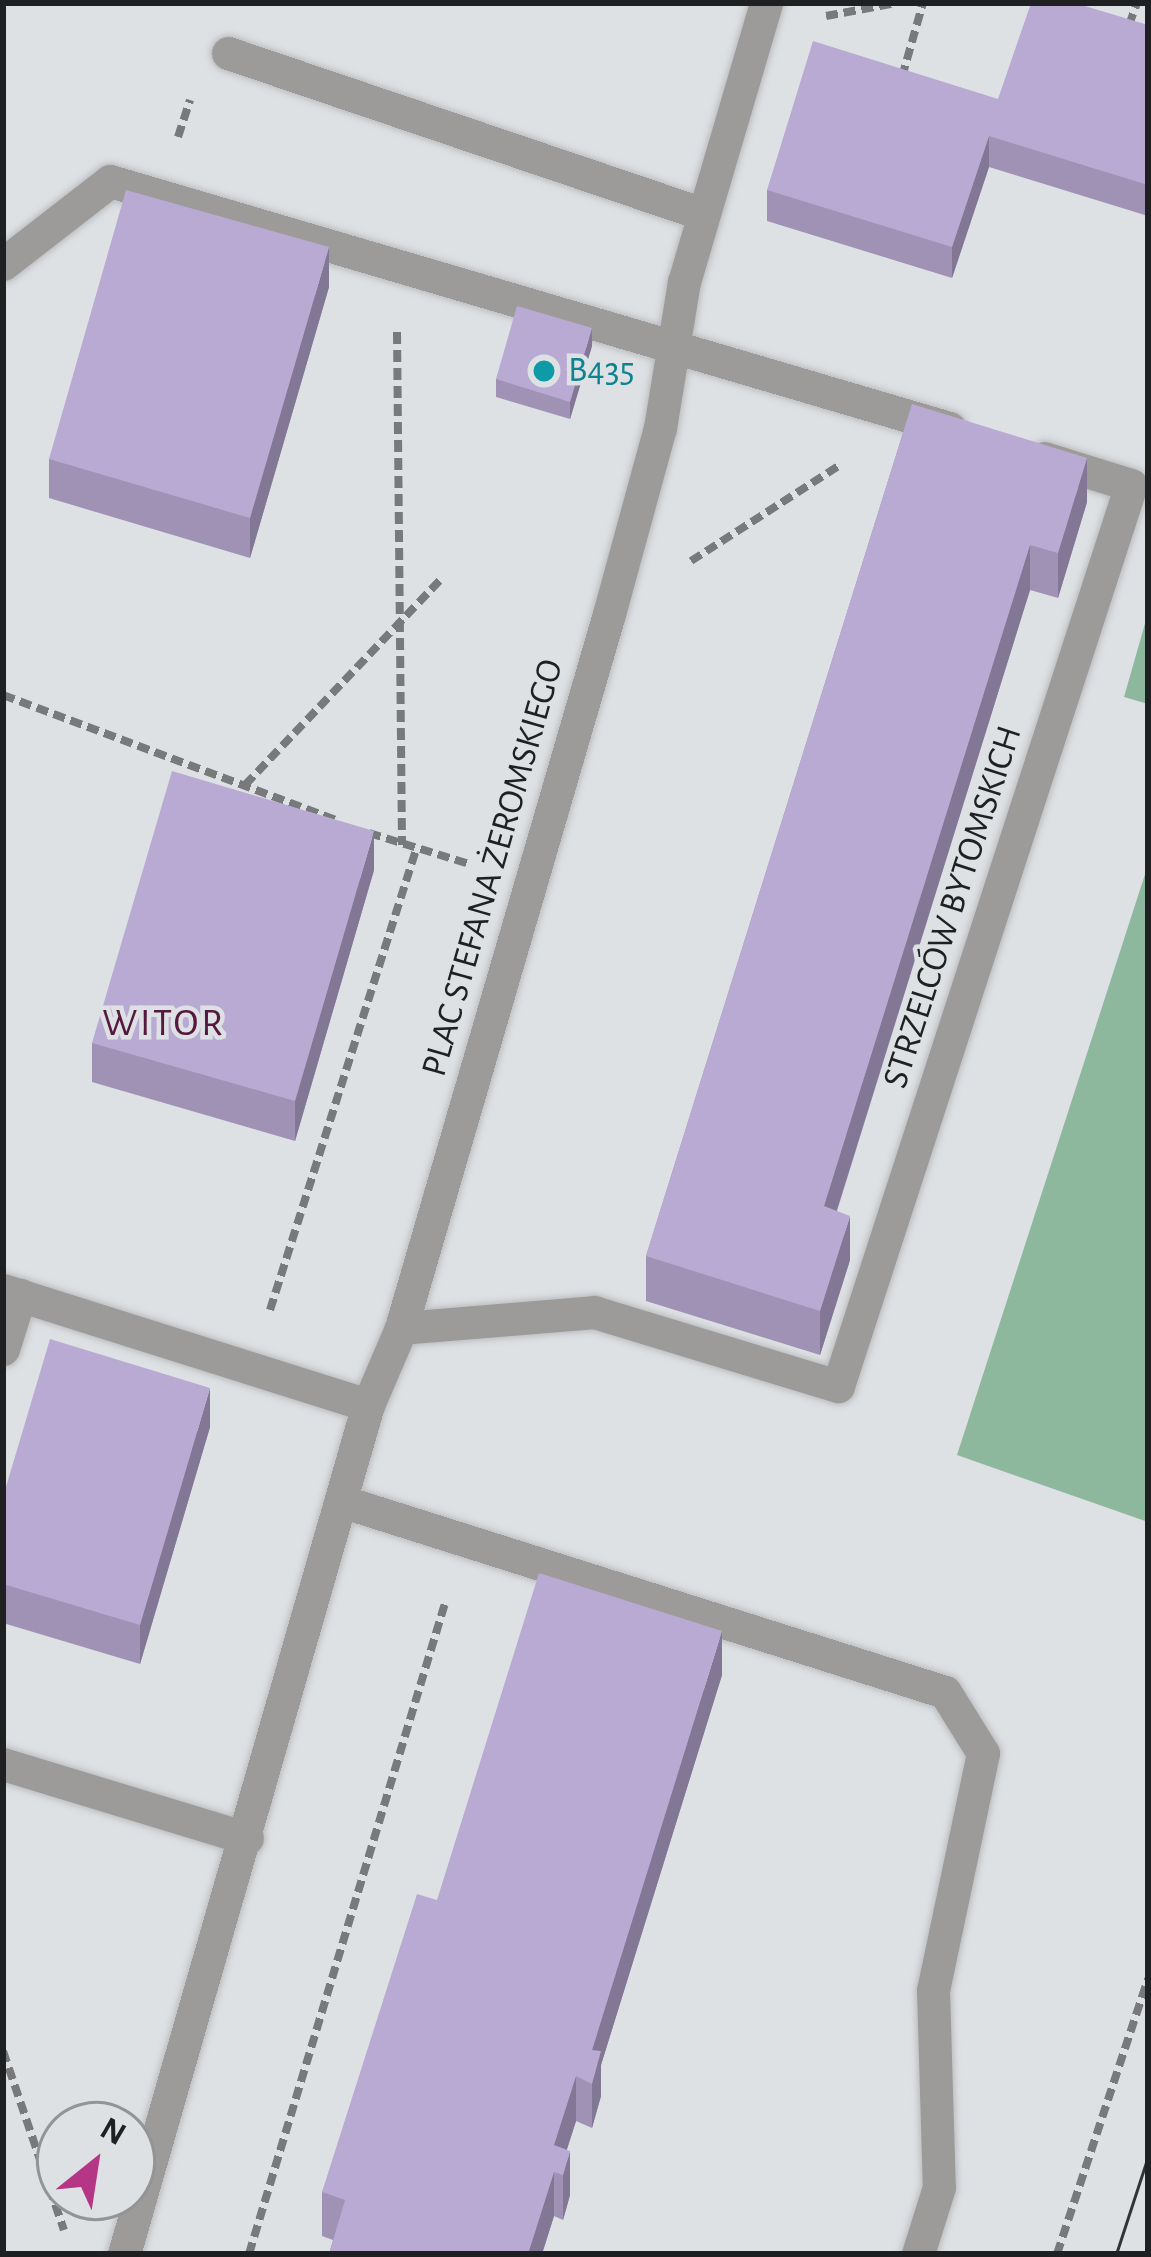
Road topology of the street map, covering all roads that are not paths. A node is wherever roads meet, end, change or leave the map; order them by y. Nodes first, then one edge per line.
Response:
1 (766, 3) edge
2 (229, 53) dead end
3 (704, 214) junction
4 (3, 264) edge
5 (668, 347) junction
6 (11, 1293) edge
7 (401, 1328) junction
8 (3, 1349) edge
9 (368, 1405) junction
10 (340, 1501) junction
11 (3, 1764) edge
12 (248, 1838) junction
13 (124, 2254) edge
14 (918, 2254) edge

1 - 3 street, PLAC STEFANA ŻEROMSKIEGO
2 - 3 street
3 - 5 street, PLAC STEFANA ŻEROMSKIEGO
4 - 5 street
5 - 7 street, PLAC STEFANA ŻEROMSKIEGO
5 - 7 street, STRZELCÓW BYTOMSKICH
6 - 8 street
6 - 9 street
7 - 9 street, PLAC STEFANA ŻEROMSKIEGO
9 - 10 street, PLAC STEFANA ŻEROMSKIEGO
10 - 12 street, PLAC STEFANA ŻEROMSKIEGO
10 - 14 street
11 - 12 street
12 - 13 street, PLAC STEFANA ŻEROMSKIEGO

